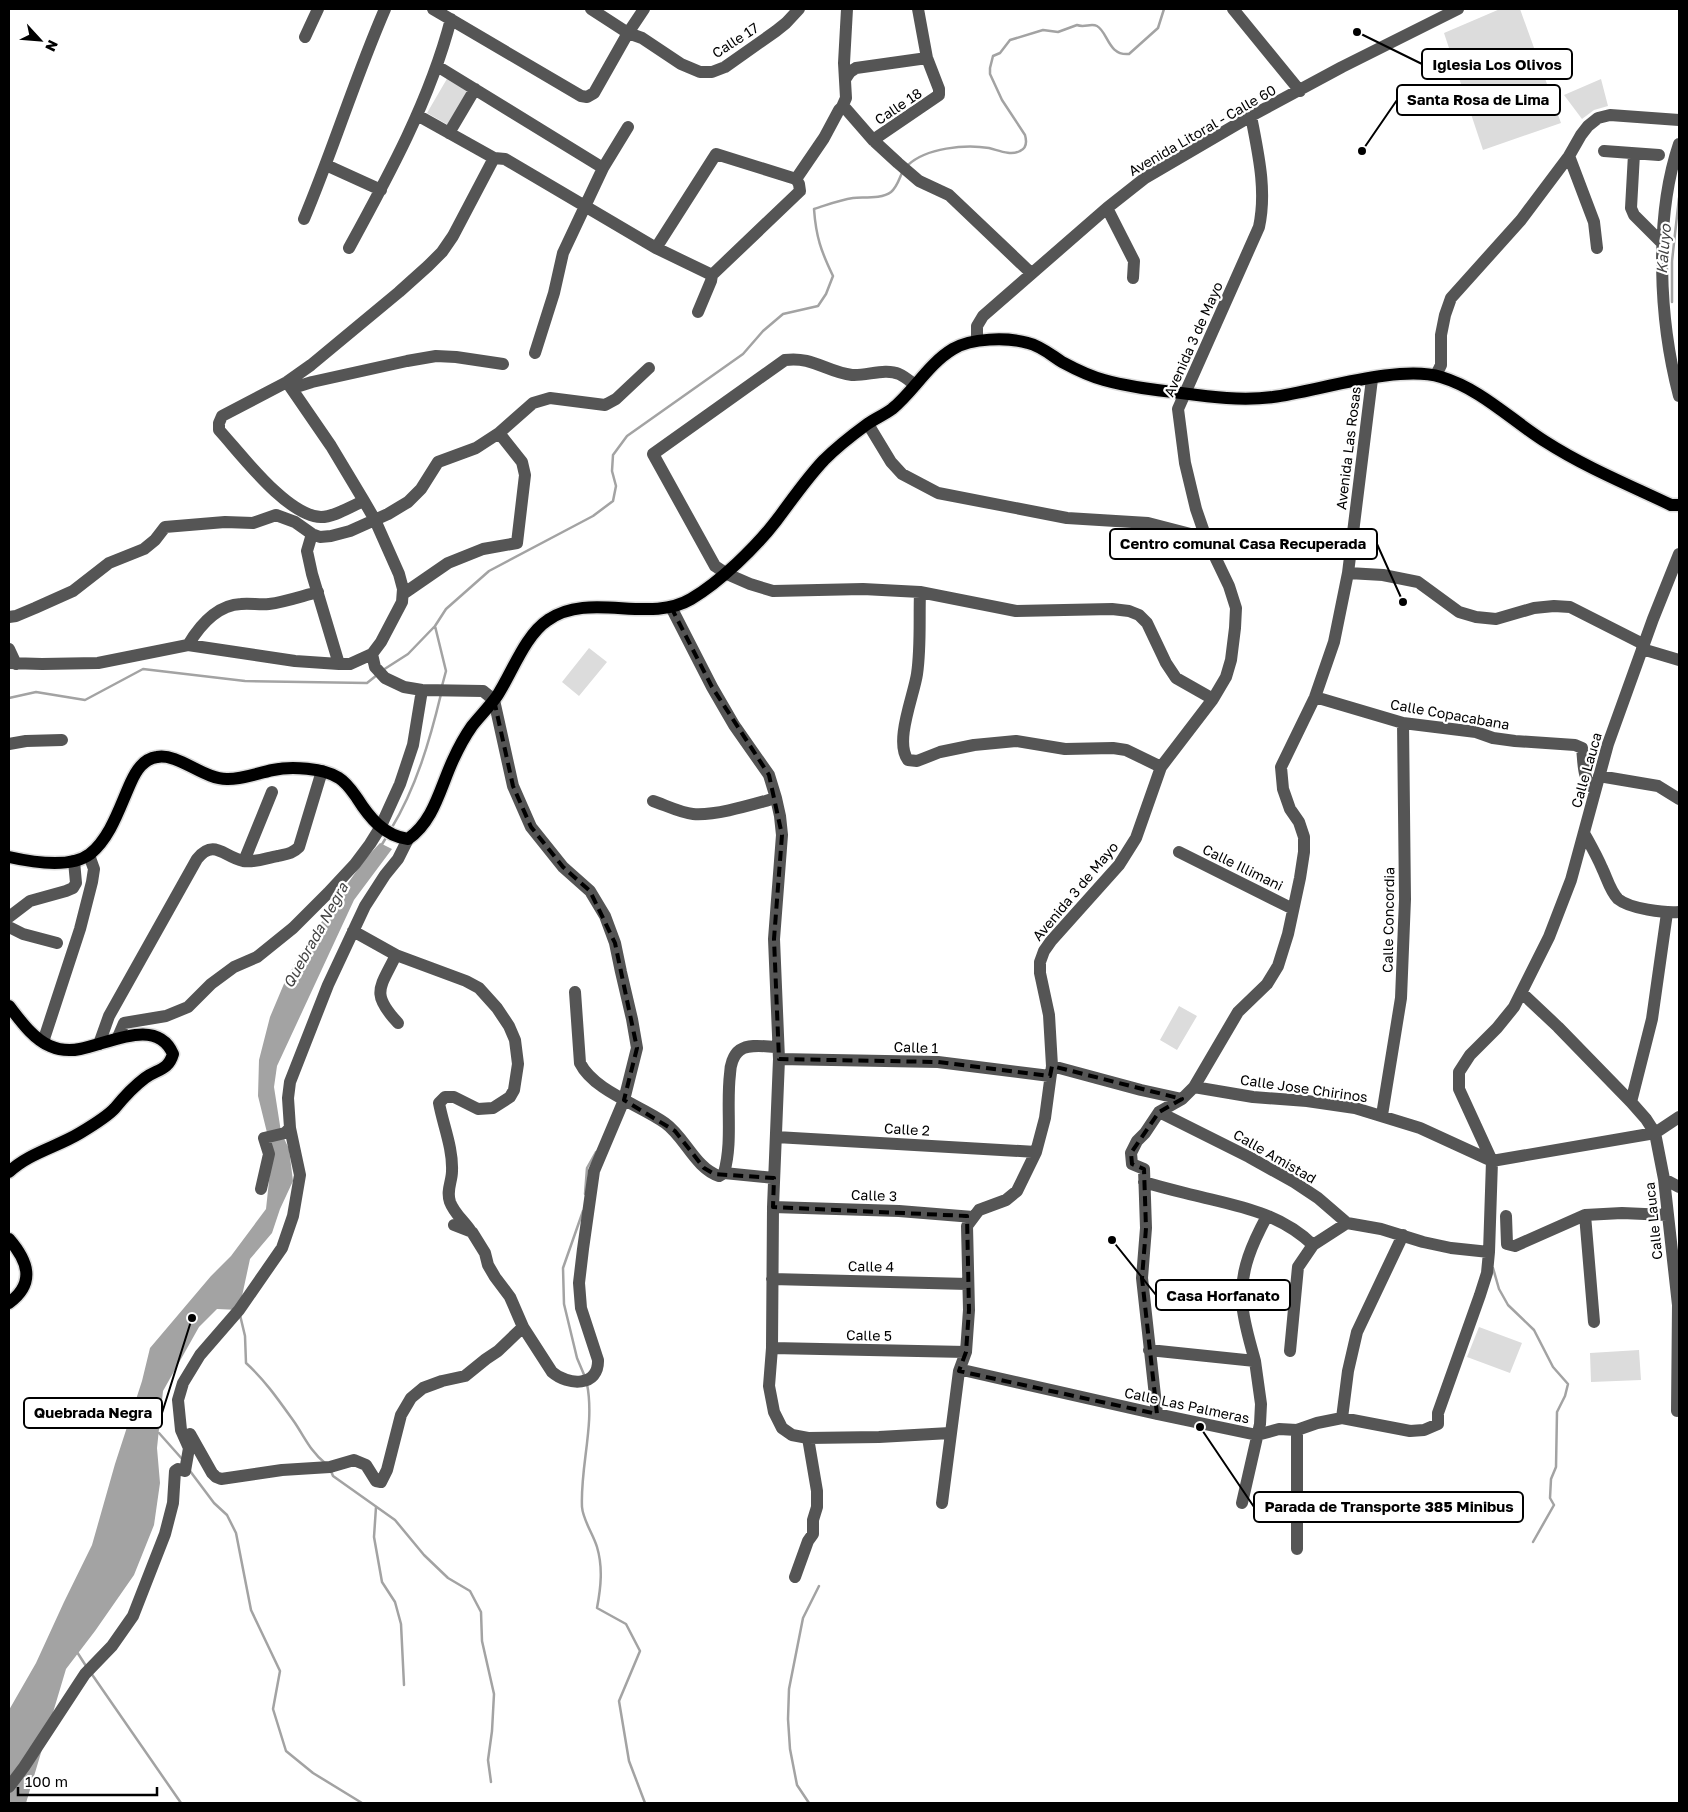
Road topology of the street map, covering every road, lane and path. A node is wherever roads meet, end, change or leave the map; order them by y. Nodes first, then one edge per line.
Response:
1 (318, 9) edge
2 (385, 9) edge
3 (434, 9) edge
4 (591, 9) edge
5 (644, 9) edge
6 (799, 9) edge
7 (847, 9) edge
8 (918, 9) edge
9 (1233, 9) edge
10 (1458, 9) edge
11 (451, 19) junction
12 (628, 33) junction
13 (304, 37) dead end
14 (926, 58) junction
15 (437, 66) junction
16 (846, 78) junction
17 (475, 89) junction
18 (1300, 91) junction
19 (842, 107) junction
20 (417, 115) junction
21 (1251, 116) junction
22 (1679, 120) edge
23 (628, 127) dead end
24 (449, 133) junction
25 (873, 140) junction
26 (1679, 144) edge
27 (1604, 152) dead end
28 (1634, 154) junction
29 (1659, 155) dead end
30 (1569, 156) junction
31 (494, 158) junction
32 (326, 165) junction
33 (602, 168) junction
34 (796, 180) junction
35 (381, 190) junction
36 (585, 207) junction
37 (1107, 208) junction
38 (304, 220) dead end
39 (1662, 243) junction
40 (349, 248) dead end
41 (656, 248) junction
42 (1597, 248) dead end
43 (1031, 273) junction
44 (712, 275) junction
45 (1133, 278) dead end
46 (698, 312) dead end
47 (976, 340) junction
48 (535, 353) dead end
49 (503, 364) dead end
50 (649, 368) dead end
51 (1436, 375) junction
52 (1372, 379) junction
53 (290, 385) junction
54 (915, 385) junction
55 (1184, 393) junction
56 (1679, 396) edge
57 (868, 424) junction
58 (499, 433) junction
59 (364, 501) junction
60 (1679, 505) edge
61 (375, 520) junction
62 (312, 534) junction
63 (1206, 538) junction
64 (1679, 554) edge
65 (1348, 573) junction
66 (726, 574) junction
67 (318, 592) junction
68 (920, 592) junction
69 (403, 594) junction
70 (671, 607) junction
71 (9, 617) edge
72 (188, 645) junction
73 (1643, 647) junction
74 (9, 650) edge
75 (372, 654) junction
76 (1679, 660) edge
77 (12, 664) edge
78 (339, 664) junction
79 (427, 690) junction
80 (1315, 697) junction
81 (1213, 698) junction
82 (494, 700) junction
83 (1403, 724) junction
84 (62, 740) dead end
85 (9, 744) edge
86 (1161, 767) junction
87 (322, 771) junction
88 (1600, 776) junction
89 (1595, 790) junction
90 (272, 792) dead end
91 (776, 798) junction
92 (1679, 799) edge
93 (653, 801) dead end
94 (383, 829) junction
95 (1584, 833) junction
96 (403, 838) junction
97 (1179, 852) dead end
98 (89, 855) junction
99 (9, 857) edge
100 (74, 861) junction
101 (244, 861) junction
102 (1293, 909) junction
103 (1673, 912) edge
104 (9, 917) edge
105 (9, 927) edge
106 (353, 931) junction
107 (57, 943) dead end
108 (396, 955) junction
109 (575, 992) dead end
110 (1522, 993) junction
111 (9, 1006) edge
112 (398, 1023) dead end
113 (118, 1037) junction
114 (43, 1042) junction
115 (99, 1044) junction
116 (779, 1053) junction
117 (1052, 1071) junction
118 (1194, 1088) junction
119 (1182, 1099) junction
120 (624, 1100) junction
121 (1631, 1102) junction
122 (1160, 1112) junction
123 (1382, 1115) junction
124 (1679, 1117) edge
125 (287, 1130) junction
126 (1655, 1133) junction
127 (776, 1137) junction
128 (1036, 1152) junction
129 (1492, 1161) junction
130 (9, 1172) edge
131 (724, 1173) junction
132 (774, 1178) junction
133 (1664, 1179) junction
134 (1144, 1182) junction
135 (1679, 1187) edge
136 (261, 1189) dead end
137 (773, 1207) junction
138 (1667, 1214) junction
139 (1586, 1215) junction
140 (1267, 1216) junction
141 (1506, 1216) dead end
142 (973, 1217) junction
143 (1347, 1223) junction
144 (454, 1225) dead end
145 (472, 1232) junction
146 (1403, 1235) junction
147 (9, 1239) edge
148 (1313, 1245) junction
149 (1489, 1252) junction
150 (772, 1279) junction
151 (968, 1284) junction
152 (9, 1303) edge
153 (1594, 1322) dead end
154 (523, 1328) junction
155 (772, 1348) junction
156 (1149, 1350) junction
157 (1290, 1351) dead end
158 (966, 1352) junction
159 (1255, 1361) junction
160 (959, 1371) junction
161 (1677, 1411) dead end
162 (1156, 1414) junction
163 (1342, 1418) junction
164 (1438, 1424) joint
165 (181, 1430) junction
166 (1297, 1430) junction
167 (950, 1433) junction
168 (1257, 1435) junction
169 (808, 1438) junction
170 (942, 1503) dead end
171 (1242, 1503) dead end
172 (1297, 1549) dead end
173 (795, 1577) dead end
174 (9, 1787) edge

1 - 13 street
2 - 32 street
3 - 11 street
4 - 12 street, Calle 17
5 - 12 street
6 - 12 street, Calle 17
7 - 16 street
8 - 14 street, Calle 18
9 - 18 street
10 - 18 street, Avenida Litoral - Calle 60
11 - 12 street
11 - 15 street
14 - 16 street
14 - 25 street, Calle 18
15 - 17 street
15 - 20 street
16 - 19 street
17 - 24 street
17 - 33 street
18 - 21 street, Avenida Litoral - Calle 60
19 - 25 street
19 - 34 street
20 - 24 street
20 - 35 street
21 - 37 street, Avenida Litoral - Calle 60
21 - 55 street, Avenida 3 de Mayo
22 - 30 street
23 - 33 street
24 - 31 street
25 - 43 street
26 - 39 street
27 - 28 street
28 - 29 street
28 - 39 street
30 - 42 street
30 - 51 street
31 - 36 street
31 - 53 street
32 - 35 street
32 - 38 street
33 - 36 street
34 - 41 street
34 - 44 street
35 - 40 street
36 - 41 street
36 - 48 street
37 - 43 street, Avenida Litoral - Calle 60
37 - 45 street
39 - 56 street
41 - 44 street
43 - 47 street, Avenida Litoral - Calle 60
44 - 46 street
47 - 54 main road
47 - 55 main road
49 - 53 street
50 - 58 street
51 - 52 main road
51 - 60 main road
52 - 55 main road
52 - 65 street, Avenida Las Rosas
53 - 59 street
53 - 59 street
54 - 57 main road
54 - 66 street
55 - 63 street, Avenida 3 de Mayo
57 - 63 street
57 - 66 main road
58 - 61 street
58 - 69 street
59 - 61 street
61 - 62 street
61 - 69 street
62 - 67 street
62 - 71 street
63 - 81 street, Avenida 3 de Mayo
64 - 73 street, Calle Lauca
65 - 73 street
65 - 80 street, Avenida Las Rosas
66 - 68 street
66 - 70 main road
67 - 72 street
67 - 78 street
68 - 81 street
68 - 86 street
69 - 75 street
70 - 82 main road
70 - 91 street
72 - 77 street
72 - 78 street
73 - 76 street
73 - 88 street, Calle Lauca
74 - 77 street
75 - 78 street
75 - 79 street
79 - 82 street
79 - 94 street
80 - 83 street, Calle Copacabana
80 - 102 street, Avenida Las Rosas
81 - 86 street, Avenida 3 de Mayo
82 - 96 main road
82 - 120 street
83 - 89 street, Calle Copacabana
83 - 123 street, Calle Concordia
84 - 85 street
86 - 117 street, Avenida 3 de Mayo
87 - 94 main road
87 - 98 main road
87 - 101 street
88 - 89 street, Calle Lauca
88 - 92 street
89 - 95 street, Calle Lauca
90 - 101 street
91 - 93 street
91 - 116 street
94 - 96 main road
94 - 113 street
95 - 103 street
95 - 110 street, Calle Lauca
96 - 106 street
97 - 102 street, Calle Illimani
98 - 100 main road
98 - 114 street
99 - 100 main road
100 - 104 street
101 - 115 street
102 - 118 street, Avenida Las Rosas
103 - 121 street
105 - 107 street
106 - 108 street
106 - 125 street
108 - 112 street
108 - 145 street
109 - 120 street
110 - 121 street, Calle Lauca
110 - 129 street, Calle Lauca
111 - 114 main road
113 - 115 main road
113 - 130 main road
114 - 115 main road
116 - 117 street, Calle 1
116 - 127 street
116 - 131 street, Calle 1
117 - 119 street, Calle 1
117 - 128 street, Avenida 3 de Mayo
118 - 119 street, Avenida Las Rosas
118 - 123 street, Calle Jose Chirinos
119 - 122 street, Avenida Las Rosas
120 - 131 street
120 - 154 street
121 - 126 street, Calle Lauca
122 - 134 street
122 - 143 street, Calle Amistad
123 - 129 street, Calle Jose Chirinos
124 - 126 street
125 - 136 street
125 - 165 street
126 - 129 street
126 - 133 street, Calle Lauca
127 - 128 street, Calle 2
127 - 132 street
128 - 142 street, Avenida 3 de Mayo
129 - 149 street, Calle Lauca
131 - 132 street
132 - 137 street
133 - 135 street
133 - 138 street, Calle Lauca
134 - 140 street
134 - 156 street
137 - 142 street, Calle 3
137 - 150 street
138 - 139 street
138 - 161 street, Calle Lauca
139 - 141 street
139 - 153 street
140 - 148 street
140 - 159 street
142 - 151 street
143 - 146 street
143 - 148 street
144 - 145 street
145 - 154 street
146 - 149 street
146 - 163 street
147 - 152 main road
148 - 157 street
149 - 164 street, Calle Lauca
150 - 151 street, Calle 4
150 - 155 street
151 - 158 street
154 - 165 street
155 - 158 street, Calle 5
155 - 169 street
156 - 159 street
156 - 162 street
158 - 160 street
159 - 168 street
160 - 162 street, Calle Las Palmeras
160 - 167 street
162 - 168 street, Calle Las Palmeras
163 - 164 street, Calle Las Palmeras
163 - 166 street, Calle Las Palmeras
165 - 174 street
166 - 168 street, Calle Las Palmeras
166 - 172 street
167 - 169 street
167 - 170 street
168 - 171 street
169 - 173 street

